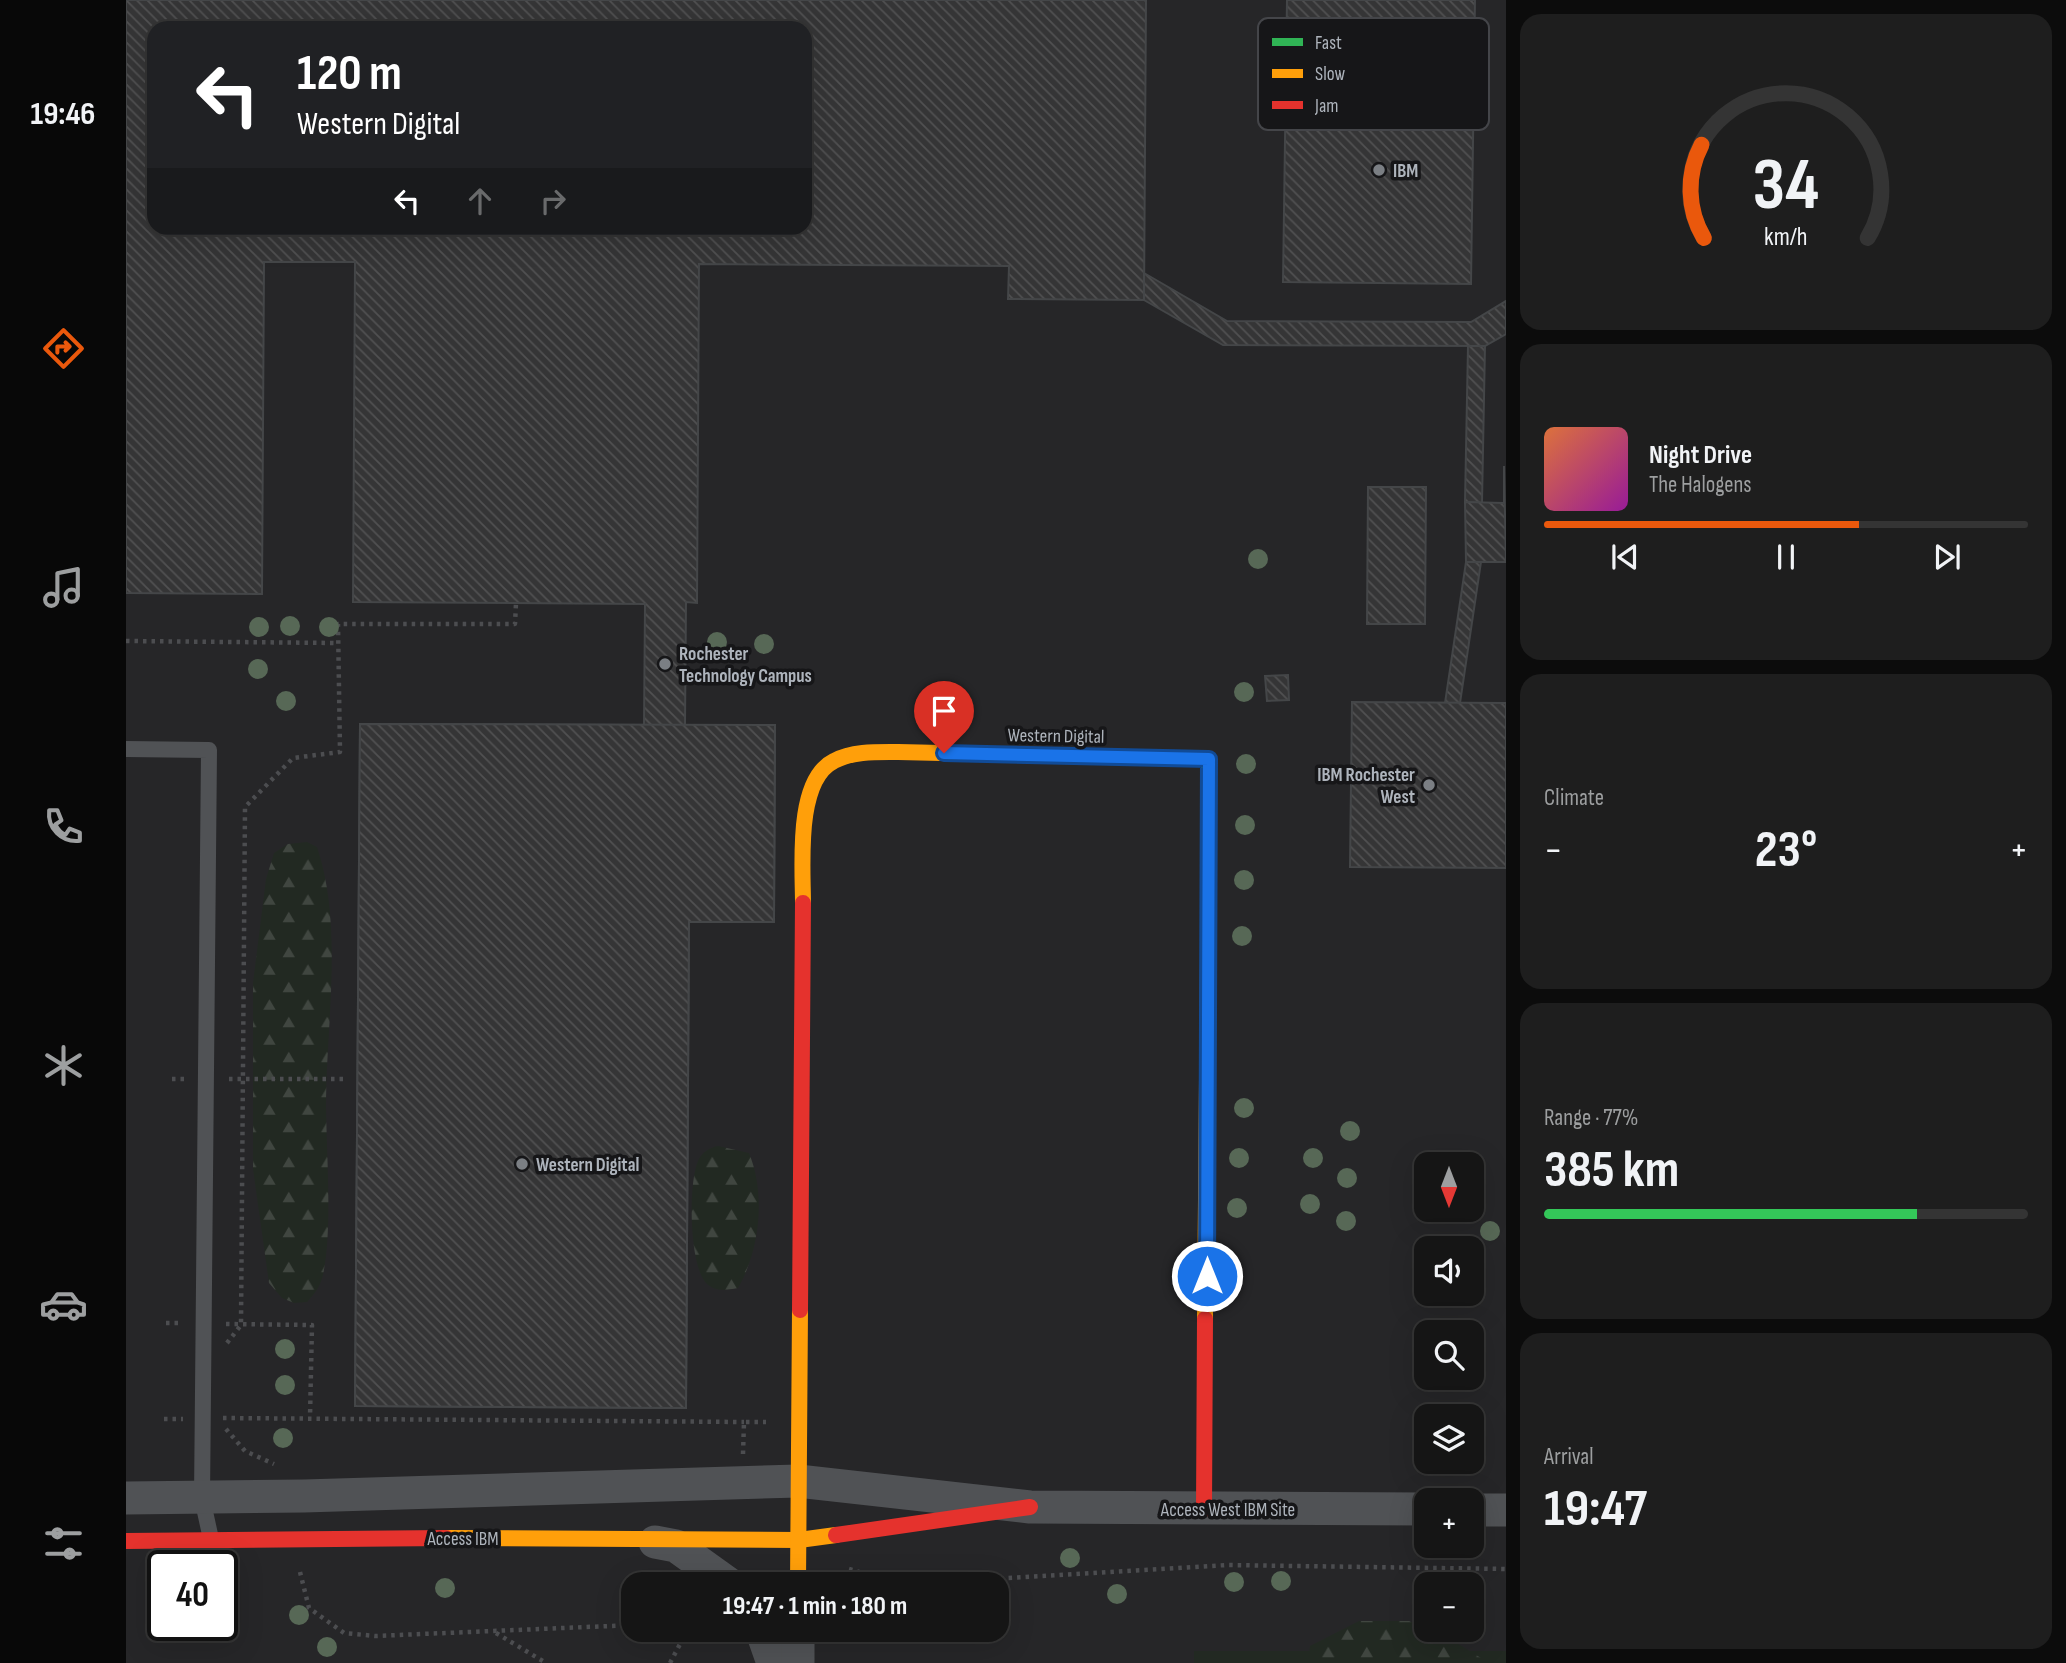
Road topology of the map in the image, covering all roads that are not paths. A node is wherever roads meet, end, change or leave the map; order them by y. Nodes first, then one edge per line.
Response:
1 (126, 749) edge
2 (798, 1481) junction
3 (126, 1498) edge
4 (202, 1498) junction
5 (1030, 1507) junction
6 (1204, 1508) junction
7 (1414, 1509) edge
8 (1484, 1510) edge
9 (1506, 1510) edge
10 (632, 1538) junction
11 (211, 1539) junction
12 (799, 1540) junction
13 (126, 1541) edge
14 (712, 1572) edge
15 (799, 1572) edge
16 (766, 1642) edge
17 (798, 1642) edge
18 (773, 1663) edge
19 (798, 1663) edge

1 - 4 lane
2 - 4 street
2 - 5 street, Access West IBM Site
2 - 6 street, Western Digital
2 - 12 street, Western Digital
3 - 4 street
4 - 11 lane
5 - 6 street, Access West IBM Site
5 - 12 street, Access West IBM Site
6 - 7 street, Access West IBM Site
8 - 9 street
10 - 11 street, Access IBM
10 - 12 street, Access IBM
10 - 14 street
11 - 13 street, Access IBM
12 - 15 street, Western Digital
16 - 18 street
17 - 19 street

